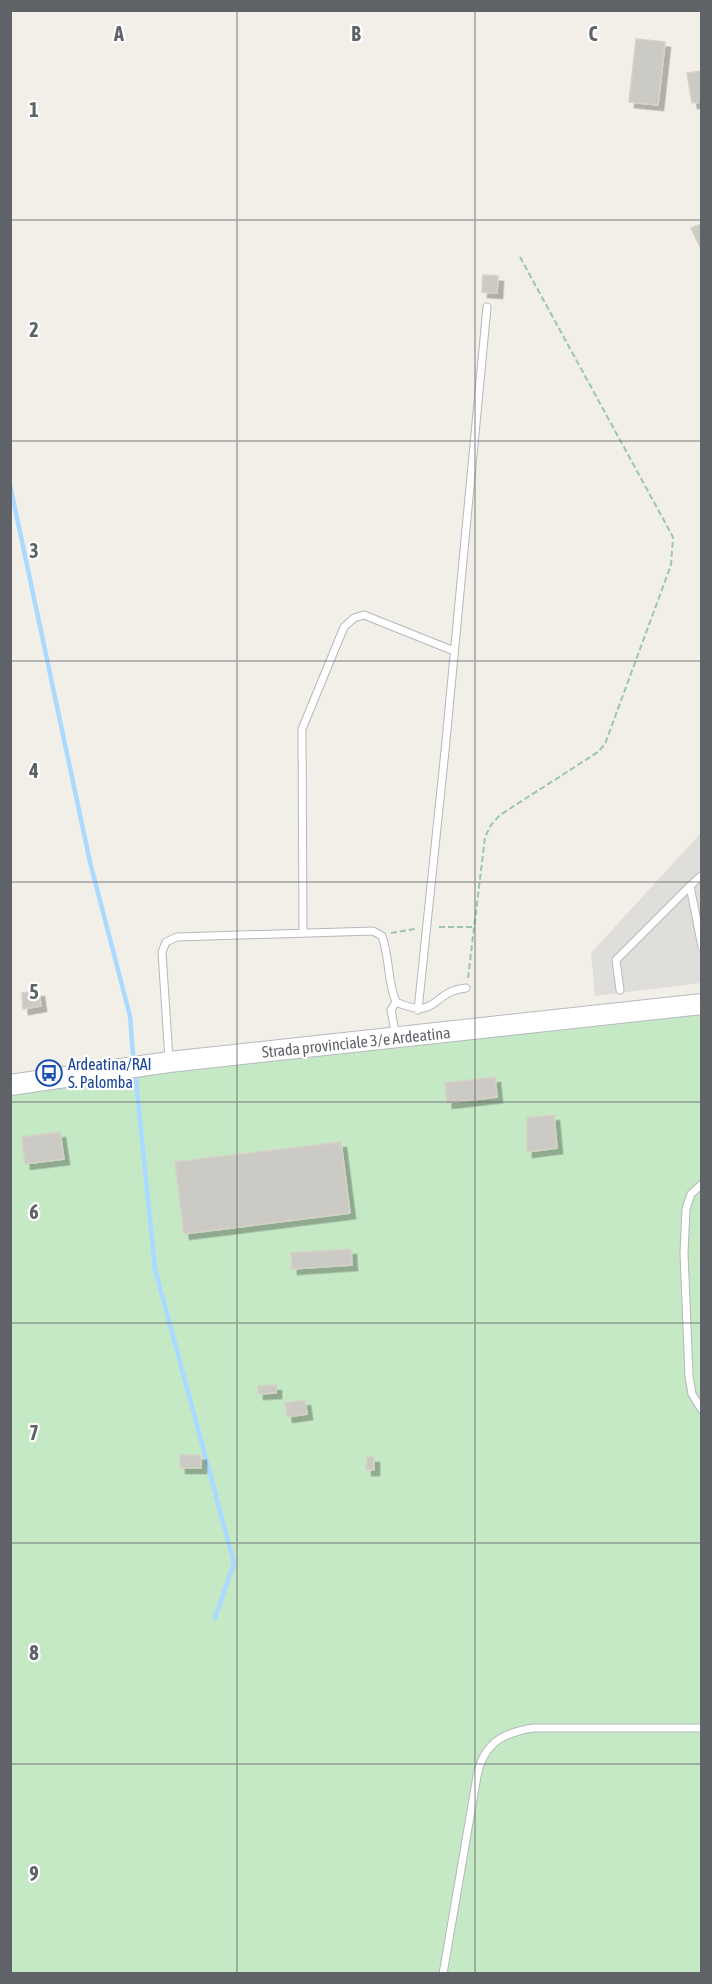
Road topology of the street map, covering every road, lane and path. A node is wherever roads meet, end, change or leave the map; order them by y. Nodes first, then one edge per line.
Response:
1 (520, 257) dead end
2 (486, 307) dead end
3 (454, 651) junction
4 (702, 875) edge
5 (690, 886) junction
6 (303, 932) junction
7 (702, 946) edge
8 (466, 988) joint
9 (620, 990) dead end
10 (396, 1002) junction
11 (702, 1005) edge
12 (418, 1010) junction
13 (396, 1038) junction
14 (169, 1062) junction
15 (10, 1085) edge
16 (702, 1184) edge
17 (702, 1410) edge
18 (702, 1728) edge
19 (443, 1974) edge

1 - 8 path
2 - 3 lane
3 - 6 lane
3 - 12 lane
4 - 5 lane
5 - 7 lane
5 - 9 lane
6 - 10 lane
6 - 14 lane
8 - 12 lane
10 - 12 lane
10 - 13 lane
11 - 13 main road, Strada provinciale 3/e Ardeatina
13 - 14 main road, Strada provinciale 3/e Ardeatina
14 - 15 main road, Strada provinciale 3/e Ardeatina
16 - 17 lane
18 - 19 lane

